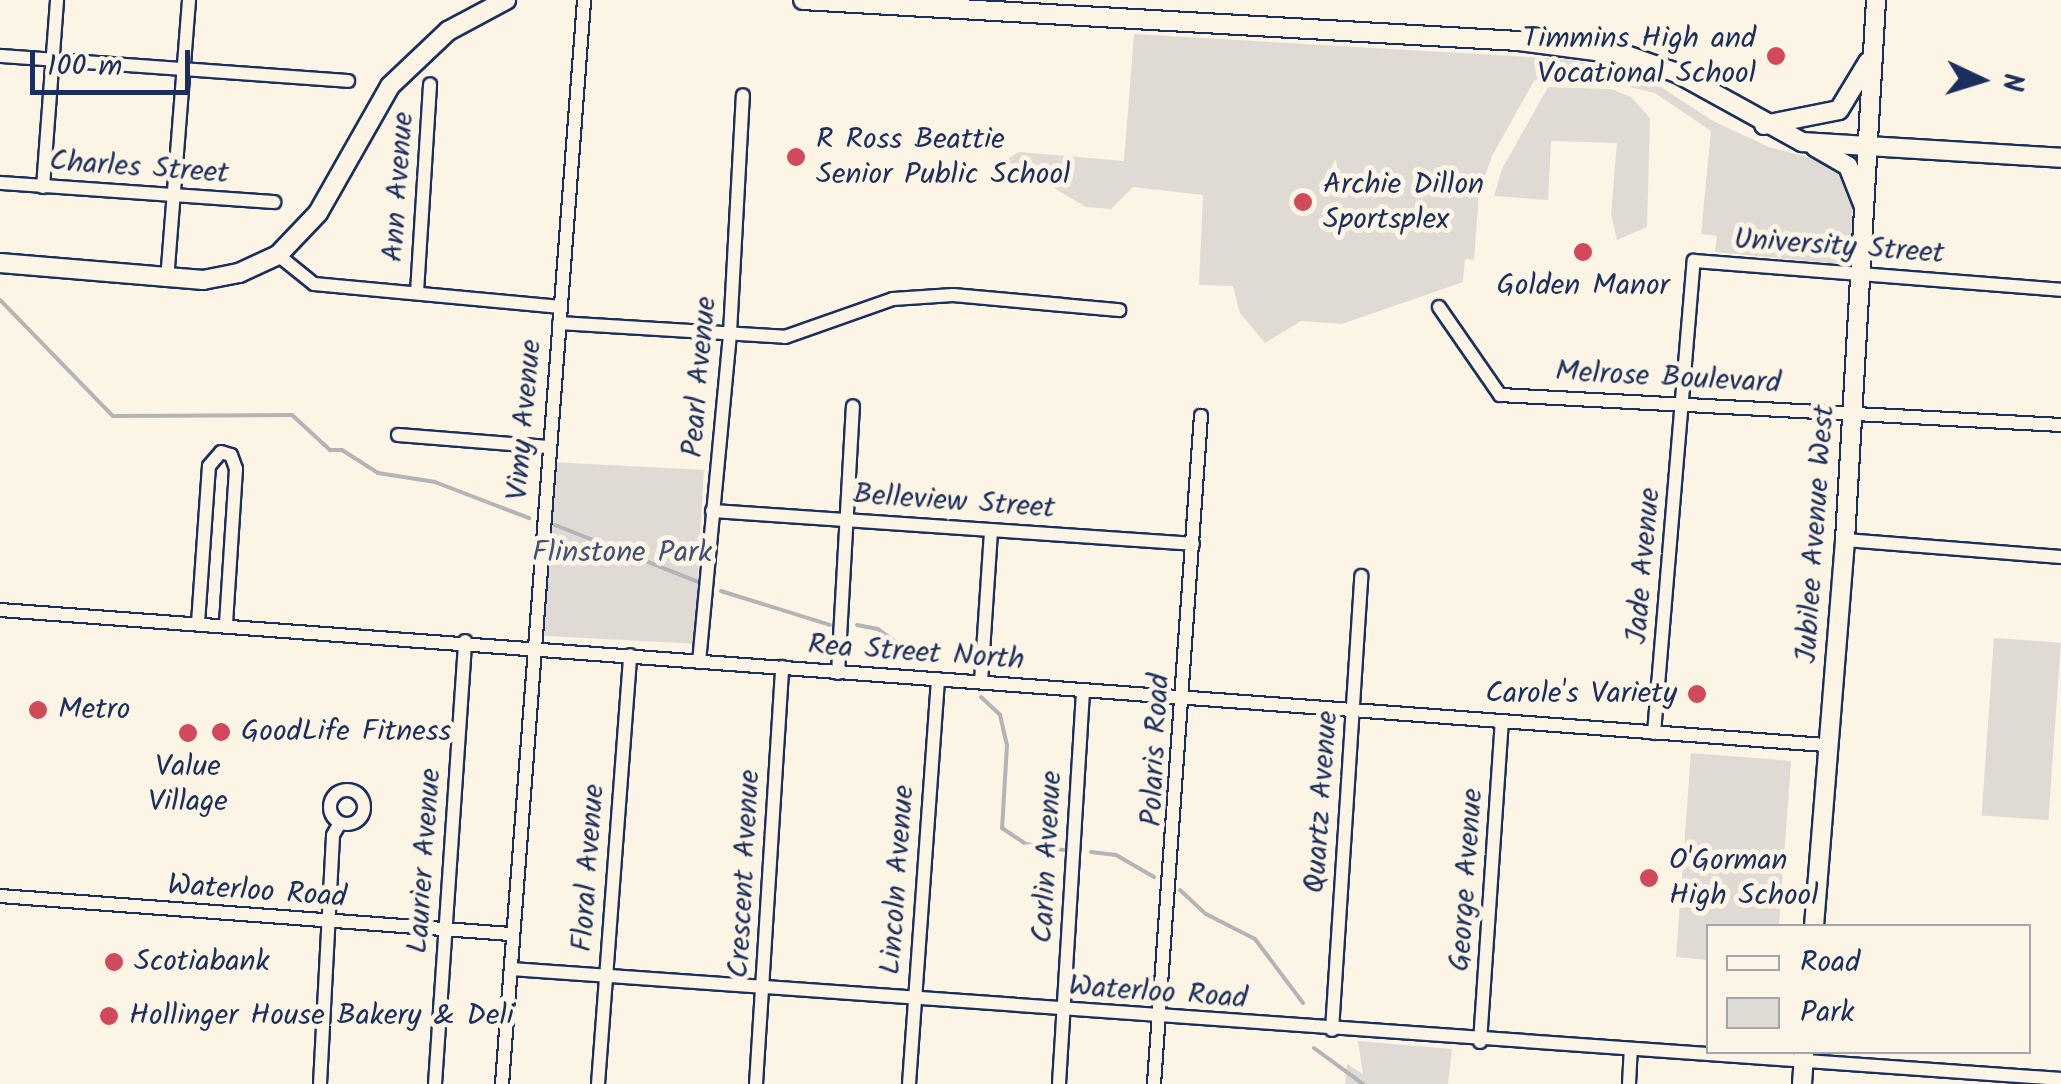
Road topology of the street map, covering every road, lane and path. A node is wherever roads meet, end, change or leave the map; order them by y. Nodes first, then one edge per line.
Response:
1 (56, 0) edge
2 (188, 0) edge
3 (506, 0) edge
4 (584, 0) edge
5 (803, 0) edge
6 (1876, 0) edge
7 (1873, 44) junction
8 (0, 56) edge
9 (53, 60) junction
10 (184, 67) junction
11 (348, 80) dead end
12 (430, 84) dead end
13 (744, 95) dead end
14 (1763, 125) junction
15 (1802, 142) junction
16 (1871, 146) junction
17 (2061, 158) edge
18 (0, 183) edge
19 (43, 187) junction
20 (175, 196) junction
21 (274, 202) dead end
22 (1866, 220) junction
23 (278, 255) junction
24 (0, 264) edge
25 (1861, 273) junction
26 (167, 280) junction
27 (2061, 290) edge
28 (417, 292) junction
29 (561, 307) junction
30 (1439, 307) dead end
31 (1119, 310) dead end
32 (559, 322) junction
33 (730, 333) junction
34 (1684, 403) junction
35 (853, 406) dead end
36 (1852, 412) junction
37 (1201, 416) dead end
38 (2061, 425) edge
39 (398, 435) dead end
40 (546, 447) junction
41 (712, 511) junction
42 (844, 520) junction
43 (990, 530) junction
44 (1845, 540) junction
45 (1193, 544) junction
46 (2061, 557) edge
47 (1361, 576) dead end
48 (0, 610) edge
49 (198, 623) junction
50 (226, 625) junction
51 (465, 641) junction
52 (532, 646) junction
53 (630, 655) junction
54 (699, 662) junction
55 (782, 668) junction
56 (838, 673) junction
57 (938, 679) junction
58 (981, 682) junction
59 (1083, 692) junction
60 (1184, 699) junction
61 (1353, 711) junction
62 (1502, 722) junction
63 (1654, 733) junction
64 (1828, 746) junction
65 (340, 823) dead end
66 (0, 896) edge
67 (327, 924) junction
68 (1814, 924) edge
69 (446, 928) junction
70 (510, 934) junction
71 (510, 968) junction
72 (606, 976) junction
73 (763, 986) junction
74 (914, 1000) junction
75 (1064, 1012) junction
76 (1158, 1018) junction
77 (1332, 1030) junction
78 (1480, 1042) junction
79 (1631, 1051) junction
80 (1706, 1054) edge
81 (1718, 1054) edge
82 (1804, 1057) edge
83 (2061, 1079) edge
84 (320, 1084) edge
85 (436, 1084) edge
86 (502, 1084) edge
87 (598, 1084) edge
88 (756, 1084) edge
89 (908, 1084) edge
90 (1060, 1084) edge
91 (1154, 1084) edge
92 (1629, 1084) edge
93 (1802, 1084) edge

1 - 9 street
2 - 10 street
3 - 23 main road
4 - 29 street, Vimy Avenue
5 - 14 main road
6 - 7 main road, Jubilee Avenue West
7 - 14 main road
7 - 16 main road, Jubilee Avenue West
8 - 9 street
9 - 10 street
9 - 19 street
10 - 11 street
10 - 20 street
12 - 28 street, Ann Avenue
13 - 33 street, Pearl Avenue
14 - 15 main road
15 - 16 main road
15 - 22 main road
16 - 17 main road
16 - 22 main road, Jubilee Avenue West
18 - 19 street, Charles Street
19 - 20 street, Charles Street
20 - 21 street, Charles Street
20 - 26 street
22 - 25 main road, Jubilee Avenue West
23 - 26 main road
23 - 28 street
24 - 26 main road
25 - 27 street, University Street
25 - 34 street, University Street
25 - 36 main road, Jubilee Avenue West
28 - 29 street
29 - 32 street, Vimy Avenue
30 - 34 street, Melrose Boulevard
31 - 33 street
32 - 33 street
32 - 40 street, Vimy Avenue
33 - 41 street, Pearl Avenue
34 - 36 street, Melrose Boulevard
34 - 63 street, Jade Avenue
35 - 42 street
36 - 38 street, Melrose Boulevard
36 - 44 main road, Jubilee Avenue West
37 - 45 street, Polaris Road
39 - 40 street
40 - 52 street, Vimy Avenue
41 - 42 street, Belleview Street
41 - 54 street, Pearl Avenue
42 - 43 street, Belleview Street
42 - 56 street
43 - 45 street, Belleview Street
43 - 58 street
44 - 46 street
44 - 64 main road, Jubilee Avenue West
45 - 60 street, Polaris Road
47 - 61 street, Quartz Avenue
48 - 49 street, Rea Street North
49 - 50 street, Rea Street North
49 - 50 street
50 - 51 street, Rea Street North
51 - 52 street, Rea Street North
51 - 69 street, Laurier Avenue
52 - 53 street, Rea Street North
52 - 70 street, Vimy Avenue
53 - 54 street, Rea Street North
53 - 72 street, Floral Avenue
54 - 55 street, Rea Street North
55 - 56 street, Rea Street North
55 - 73 street, Crescent Avenue
56 - 57 street, Rea Street North
57 - 58 street, Rea Street North
57 - 74 street, Lincoln Avenue
58 - 59 street, Rea Street North
59 - 60 street, Rea Street North
59 - 75 street, Carlin Avenue
60 - 61 street, Rea Street North
60 - 76 street, Polaris Road
61 - 62 street, Rea Street North
61 - 77 street, Quartz Avenue
62 - 63 street, Rea Street North
62 - 78 street, George Avenue
63 - 64 street, Rea Street North
64 - 68 main road, Jubilee Avenue West
65 - 67 street
66 - 67 street, Waterloo Road
67 - 69 street, Waterloo Road
67 - 84 street
69 - 70 street, Waterloo Road
69 - 85 street, Laurier Avenue
70 - 71 street, Vimy Avenue
71 - 72 street, Waterloo Road
71 - 86 street, Vimy Avenue
72 - 73 street, Waterloo Road
72 - 87 street, Floral Avenue
73 - 74 street, Waterloo Road
73 - 88 street, Crescent Avenue
74 - 75 street, Waterloo Road
74 - 89 street, Lincoln Avenue
75 - 76 street, Waterloo Road
75 - 90 street, Carlin Avenue
76 - 77 street, Waterloo Road
76 - 91 street, Polaris Road
77 - 78 street, Waterloo Road
78 - 79 street, Waterloo Road
79 - 80 street, Waterloo Road
79 - 92 street
81 - 82 street, Waterloo Road
82 - 83 street, Waterloo Road
82 - 93 main road

